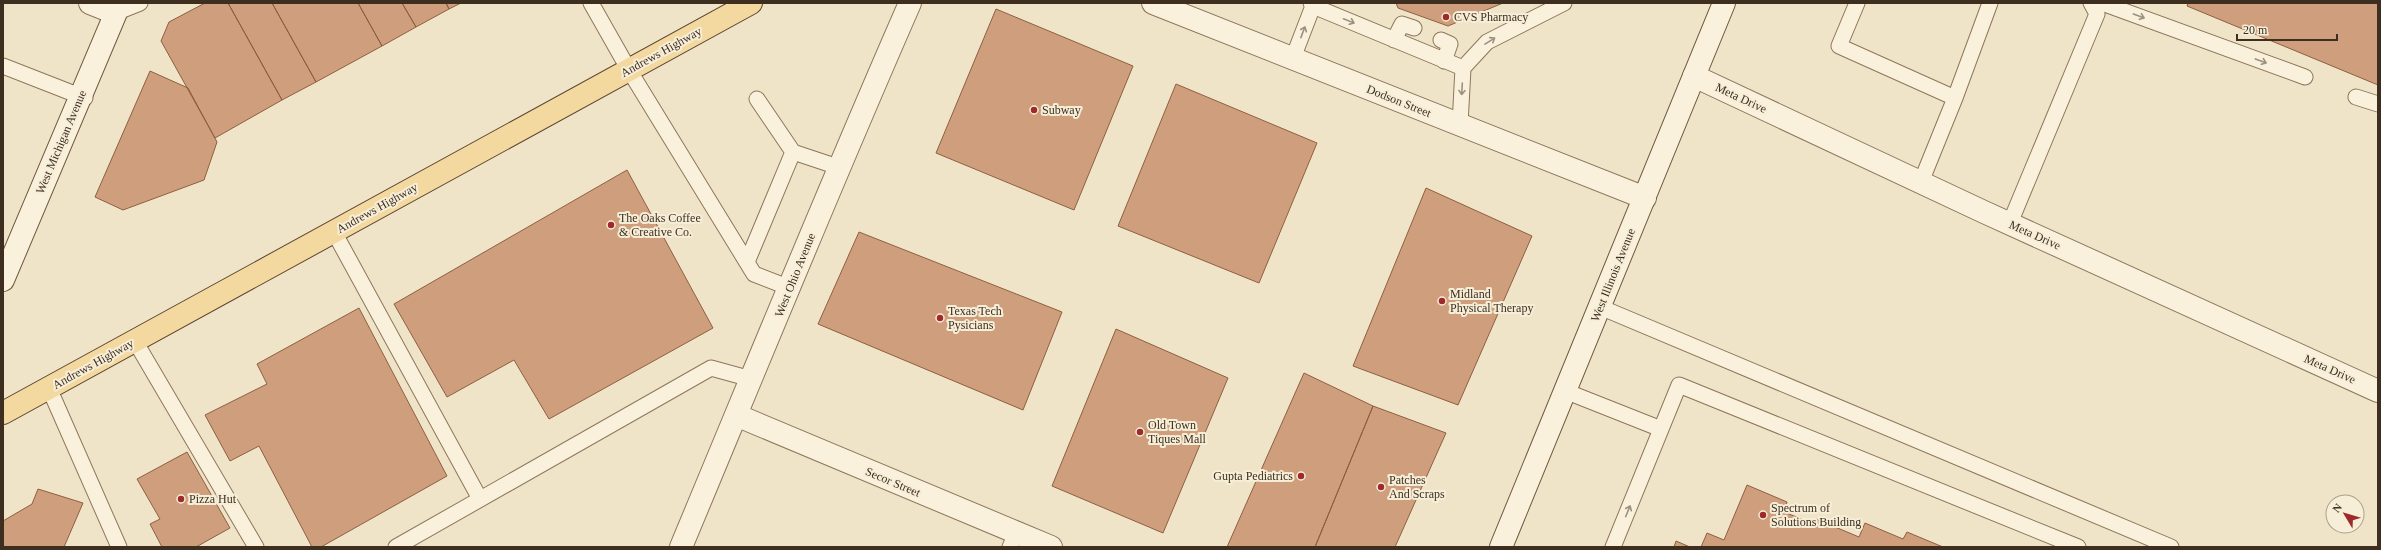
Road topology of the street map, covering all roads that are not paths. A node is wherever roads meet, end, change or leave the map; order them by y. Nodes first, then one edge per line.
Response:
1 (90, 3) edge
2 (140, 3) edge
3 (591, 3) edge
4 (751, 3) edge
5 (910, 3) edge
6 (1153, 3) edge
7 (1564, 3) edge
8 (1724, 3) edge
9 (1857, 3) edge
10 (1990, 3) edge
11 (1312, 5) edge
12 (2098, 6) edge
13 (117, 8) edge
14 (1414, 28) dead end
15 (1394, 40) junction
16 (1441, 40) dead end
17 (1293, 58) junction
18 (1444, 61) junction
19 (4, 68) edge
20 (1463, 68) junction
21 (629, 70) junction
22 (1694, 76) junction
23 (2305, 77) dead end
24 (82, 97) junction
25 (2356, 97) dead end
26 (757, 98) dead end
27 (1954, 98) junction
28 (2378, 104) edge
29 (1460, 126) junction
30 (793, 152) junction
31 (838, 167) junction
32 (1921, 182) junction
33 (1645, 198) junction
34 (2010, 223) junction
35 (334, 232) junction
36 (747, 262) junction
37 (3, 280) edge
38 (790, 288) junction
39 (1600, 307) junction
40 (135, 341) junction
41 (751, 379) junction
42 (49, 388) junction
43 (1566, 391) junction
44 (2378, 391) edge
45 (3, 413) edge
46 (736, 415) junction
47 (1661, 429) junction
48 (480, 499) junction
49 (1013, 540) edge
50 (119, 547) edge
51 (256, 547) edge
52 (396, 547) edge
53 (681, 547) edge
54 (1051, 547) edge
55 (1501, 547) edge
56 (1613, 547) edge
57 (2078, 547) edge
58 (2171, 547) edge

1 - 13 street
2 - 13 lane
3 - 21 lane
4 - 21 main road, Andrews Highway
5 - 31 street, West Ohio Avenue
6 - 17 street, Dodson Street
20 -> 7 lane
8 - 22 street, West Illinois Avenue
9 - 27 lane
10 - 27 lane
11 -> 15 lane
17 -> 11 lane
12 -> 23 lane
12 - 34 lane
13 - 24 street, West Michigan Avenue
14 - 15 lane
15 - 18 lane
16 - 18 lane
17 - 29 street, Dodson Street
18 - 20 lane
19 - 24 lane
20 -> 29 lane
21 - 35 main road, Andrews Highway
21 - 36 lane
22 - 32 street, Meta Drive
22 - 33 street, West Illinois Avenue
24 - 37 street, West Michigan Avenue
25 - 28 lane
26 - 30 lane
27 - 32 lane
29 - 33 street, Dodson Street
30 - 31 lane
30 - 36 lane
31 - 38 street, West Ohio Avenue
32 - 34 street, Meta Drive
33 - 39 street, West Illinois Avenue
34 - 44 street, Meta Drive
35 - 40 main road, Andrews Highway
35 - 48 lane
36 - 38 lane
38 - 41 street, West Ohio Avenue
39 - 43 street, West Illinois Avenue
39 - 58 lane
40 - 42 main road, Andrews Highway
40 - 51 lane
41 - 46 street, West Ohio Avenue
41 - 48 lane
42 - 45 main road, Andrews Highway
42 - 50 lane
43 - 47 lane
43 - 55 street, West Illinois Avenue
46 - 49 street, Secor Street
46 - 53 street, West Ohio Avenue
56 -> 47 lane
47 - 57 lane
48 - 52 lane
49 - 54 street, Secor Street

